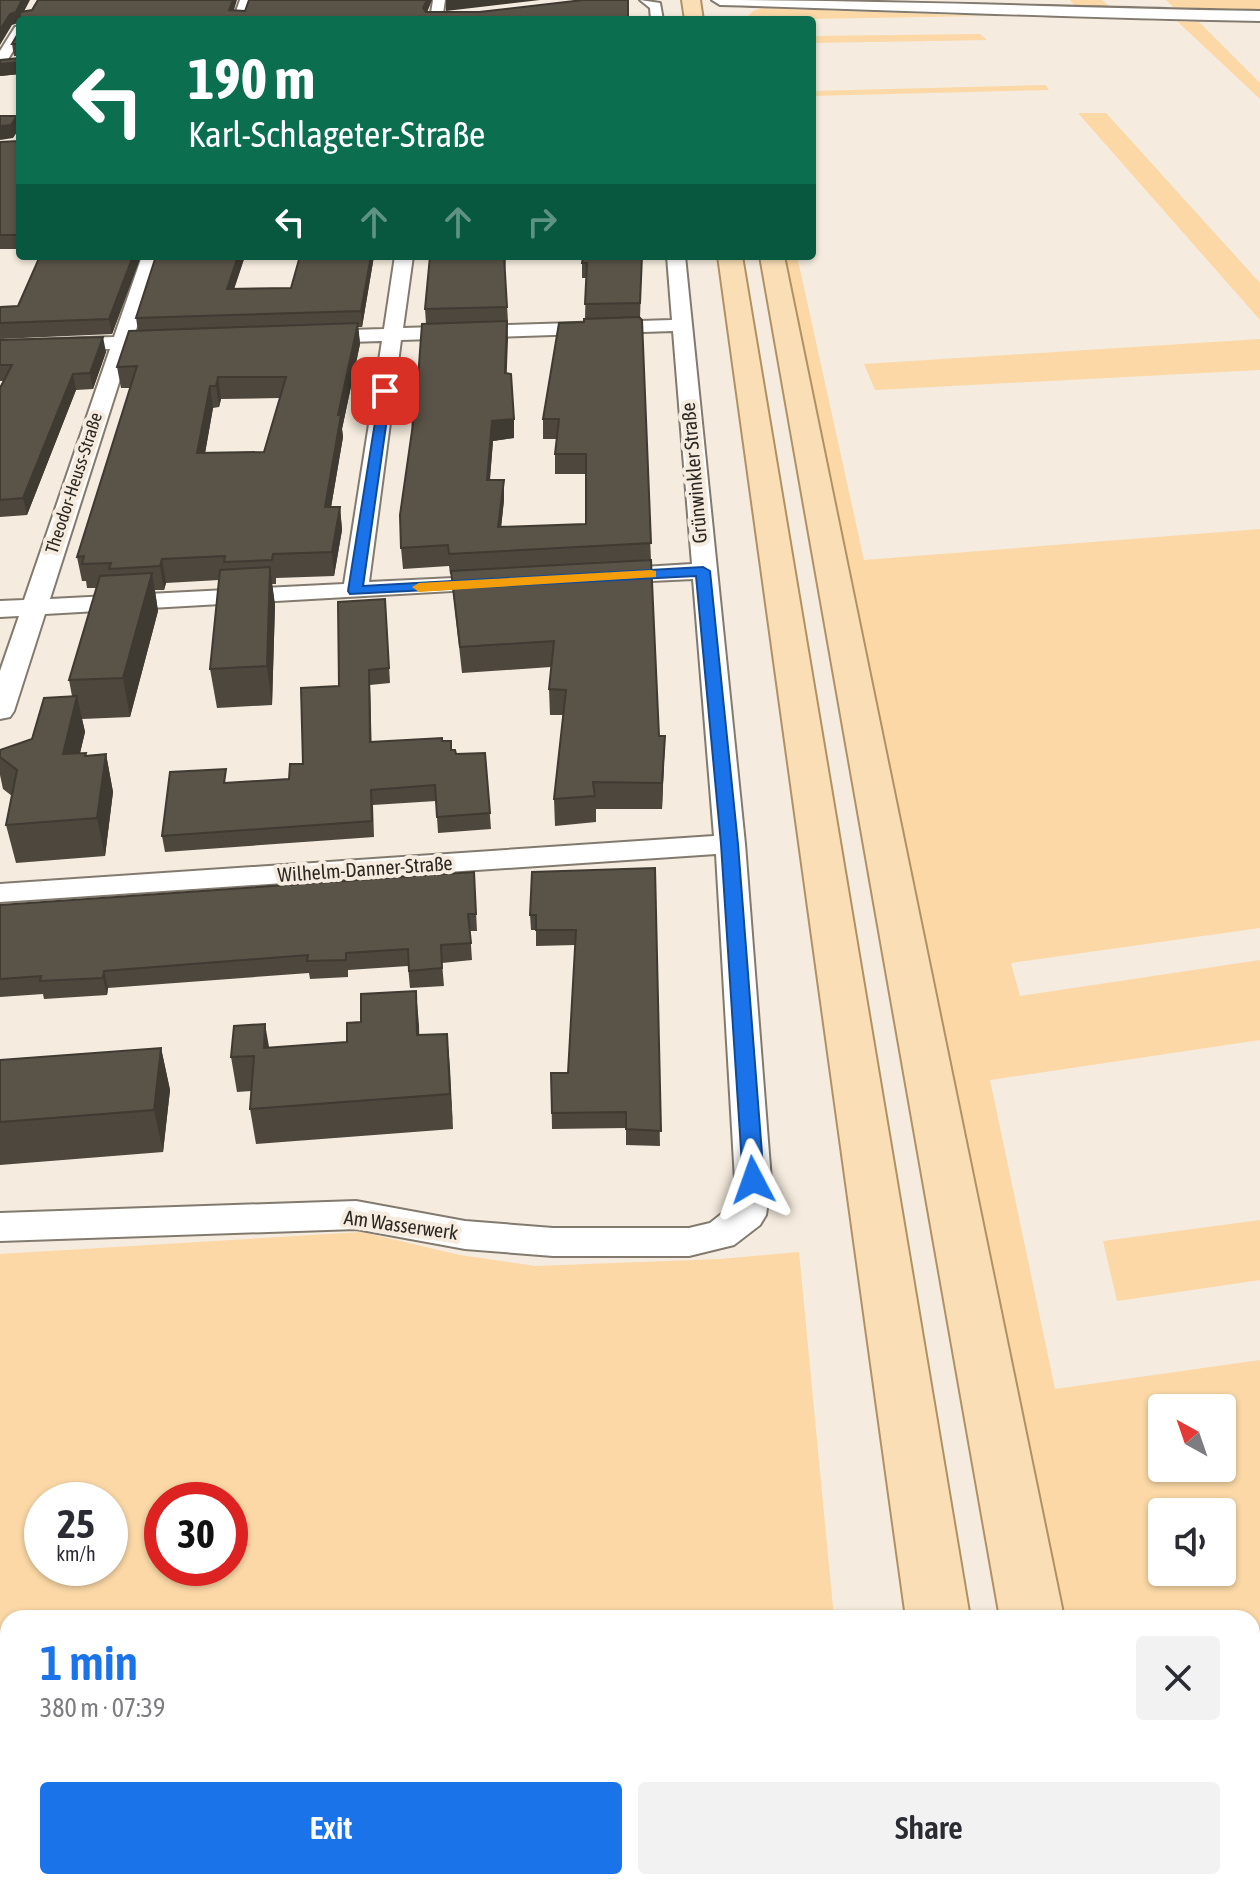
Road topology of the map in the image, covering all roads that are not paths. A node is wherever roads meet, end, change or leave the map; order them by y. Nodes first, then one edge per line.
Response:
1 (721, 0) edge
2 (812, 0) edge
3 (785, 2) junction
4 (839, 3) junction
5 (731, 16) edge
6 (1260, 16) edge
7 (16, 37) edge
8 (0, 63) edge
9 (150, 260) edge
10 (403, 260) edge
11 (676, 260) edge
12 (731, 260) edge
13 (773, 260) edge
14 (681, 325) junction
15 (394, 334) junction
16 (288, 338) edge
17 (196, 341) edge
18 (120, 343) junction
19 (0, 347) edge
20 (703, 571) junction
21 (592, 577) edge
22 (513, 582) edge
23 (355, 591) junction
24 (33, 607) junction
25 (0, 609) edge
26 (0, 711) edge
27 (730, 844) junction
28 (0, 893) edge
29 (747, 1215) joint
30 (0, 1227) edge
31 (937, 1610) edge
32 (1030, 1610) edge

1 - 3 street
2 - 4 street
3 - 4 street
3 - 5 street
4 - 6 street
7 - 8 street
9 - 18 street, Theodor-Heuss-Straße
10 - 15 street
11 - 14 street, Grünwinkler Straße
12 - 31 main road
13 - 32 main road
14 - 15 street
14 - 20 street, Grünwinkler Straße
15 - 16 street
15 - 23 street
17 - 18 street
18 - 19 street
18 - 24 street, Theodor-Heuss-Straße
20 - 21 street
20 - 27 street, Grünwinkler Straße
22 - 23 street
23 - 24 street
24 - 25 street
24 - 26 street, Theodor-Heuss-Straße
27 - 28 street, Wilhelm-Danner-Straße
27 - 29 street, Grünwinkler Straße
29 - 30 street, Am Wasserwerk

